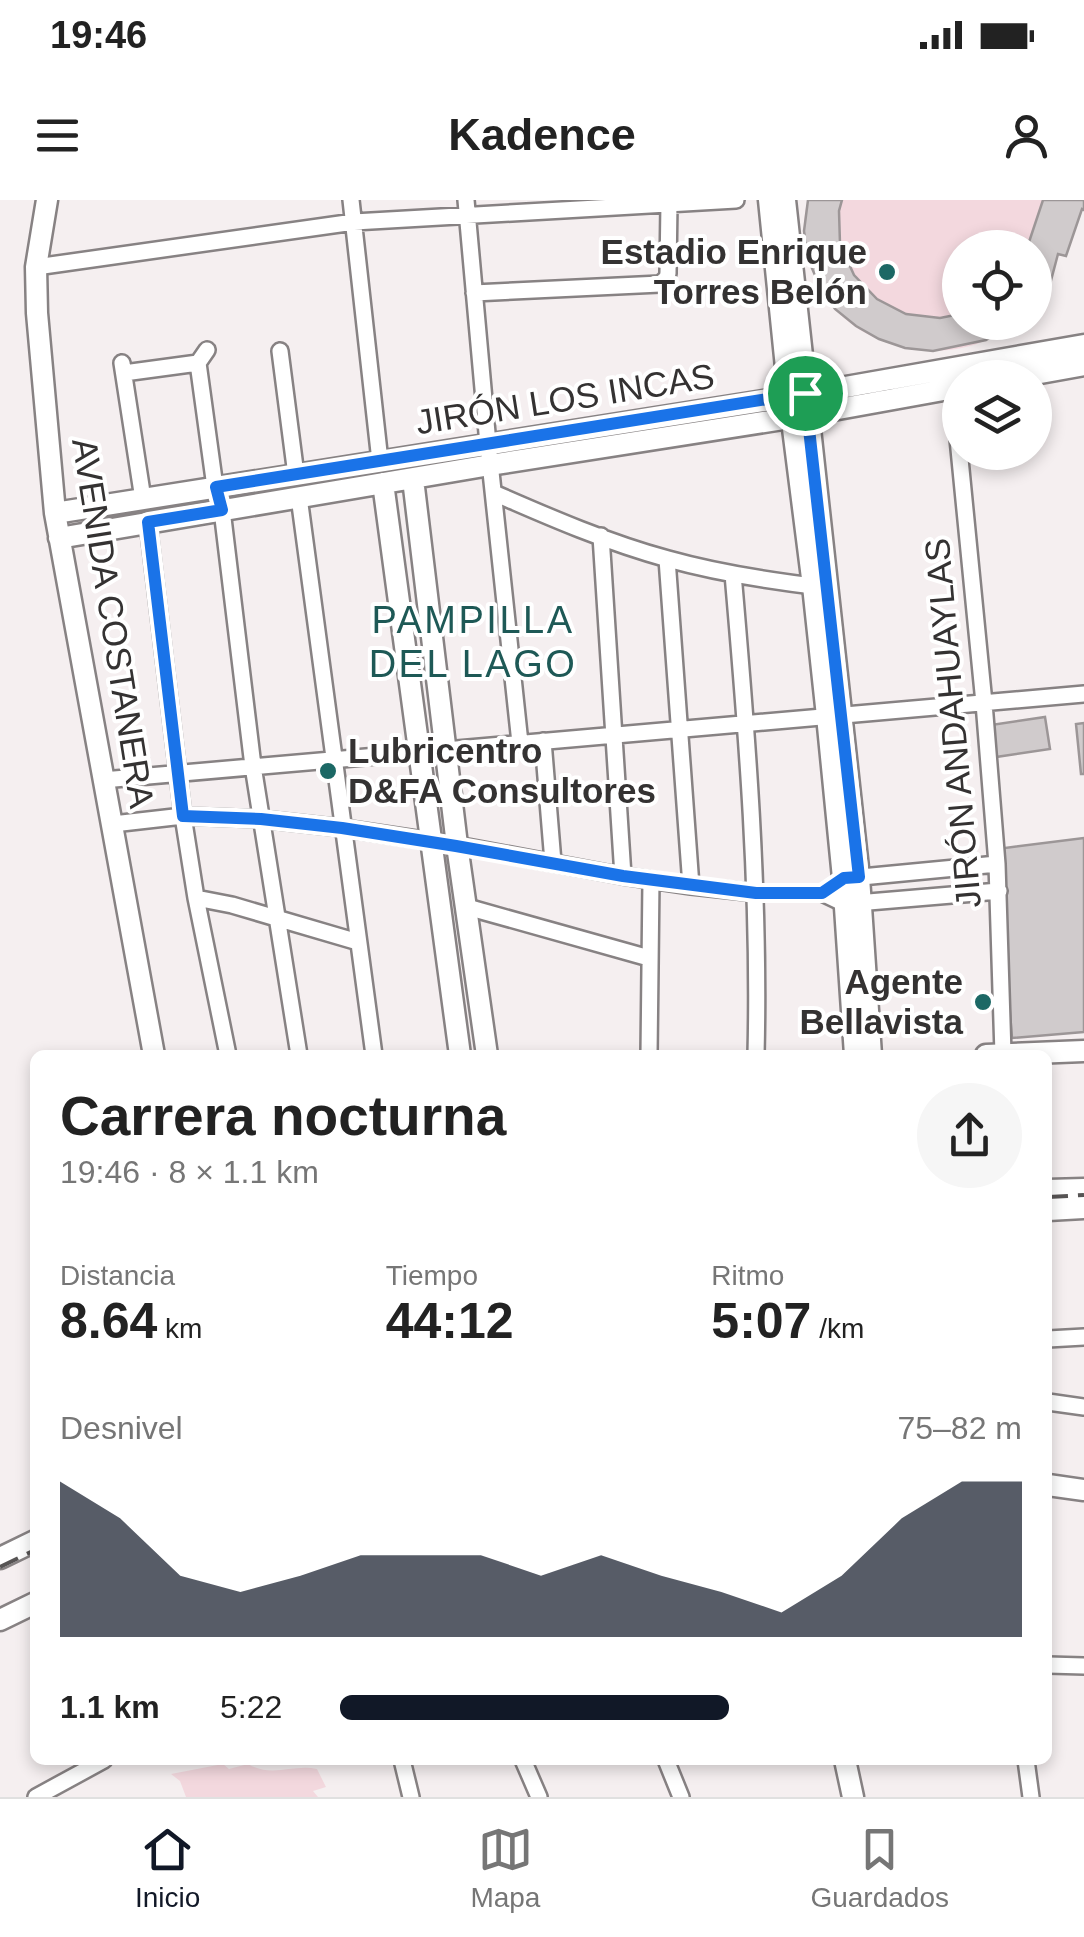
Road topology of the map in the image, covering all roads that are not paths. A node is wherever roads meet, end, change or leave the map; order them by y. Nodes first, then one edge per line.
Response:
1 (47, 200) edge
2 (351, 200) edge
3 (736, 200) edge
4 (770, 200) edge
5 (785, 200) edge
6 (669, 203) junction
7 (467, 207) edge
8 (354, 222) junction
9 (36, 267) junction
10 (474, 294) junction
11 (1084, 345) edge
12 (280, 351) dead end
13 (1084, 365) edge
14 (1052, 371) edge
15 (942, 389) edge
16 (798, 405) junction
17 (489, 455) junction
18 (380, 462) junction
19 (964, 470) edge
20 (296, 475) junction
21 (413, 479) junction
22 (383, 483) junction
23 (216, 487) junction
24 (494, 493) junction
25 (299, 497) junction
26 (143, 500) junction
27 (222, 510) junction
28 (55, 513) junction
29 (148, 522) junction
30 (601, 536) junction
31 (59, 538) junction
32 (667, 559) junction
33 (733, 574) junction
34 (821, 587) junction
35 (1084, 694) edge
36 (984, 702) junction
37 (835, 715) junction
38 (746, 723) junction
39 (681, 729) junction
40 (613, 735) junction
41 (543, 741) junction
42 (520, 743) junction
43 (446, 749) junction
44 (420, 753) junction
45 (334, 759) junction
46 (253, 766) junction
47 (179, 772) junction
48 (104, 780) junction
49 (183, 816) junction
50 (261, 819) junction
51 (113, 824) junction
52 (342, 828) junction
53 (430, 842) junction
54 (456, 846) junction
55 (553, 862) junction
56 (997, 864) junction
57 (623, 876) junction
58 (851, 878) junction
59 (652, 880) junction
60 (691, 886) junction
61 (998, 891) junction
62 (756, 893) junction
63 (822, 893) junction
64 (196, 898) junction
65 (853, 903) junction
66 (468, 907) junction
67 (278, 918) junction
68 (358, 942) junction
69 (649, 958) junction
70 (153, 1050) edge
71 (227, 1050) edge
72 (298, 1050) edge
73 (373, 1050) edge
74 (459, 1050) edge
75 (487, 1050) edge
76 (649, 1050) edge
77 (756, 1050) edge
78 (855, 1050) edge
79 (869, 1050) edge
80 (1002, 1050) edge
81 (1084, 1051) edge
82 (1052, 1052) edge
83 (1084, 1188) edge
84 (1052, 1190) edge
85 (1084, 1208) edge
86 (1052, 1210) edge
87 (1084, 1336) edge
88 (1052, 1339) edge
89 (1052, 1403) edge
90 (1084, 1407) edge
91 (1052, 1486) edge
92 (1084, 1490) edge
93 (30, 1543) edge
94 (0, 1558) edge
95 (30, 1605) edge
96 (0, 1620) edge
97 (1052, 1665) edge
98 (1084, 1666) edge
99 (95, 1765) edge
100 (403, 1765) edge
101 (525, 1765) edge
102 (668, 1765) edge
103 (847, 1765) edge
104 (1027, 1765) edge
105 (36, 1797) edge
106 (411, 1797) edge
107 (538, 1797) edge
108 (682, 1797) edge
109 (853, 1797) edge
110 (1031, 1797) edge

1 - 9 street, AVENIDA COSTANERA
2 - 8 street
3 - 6 street
4 - 16 street
5 - 16 street
6 - 7 street
6 - 10 street
7 - 8 street
7 - 10 street
8 - 9 street
8 - 18 street
9 - 28 street, AVENIDA COSTANERA
10 - 17 street
11 - 16 street, JIRÓN LOS INCAS
12 - 20 street
13 - 14 street
15 - 16 street, JIRÓN LOS INCAS
16 - 17 street, JIRÓN LOS INCAS
16 - 34 street
17 - 18 street, JIRÓN LOS INCAS
17 - 21 street, JIRÓN LOS INCAS
17 - 24 street
18 - 20 street, JIRÓN LOS INCAS
19 - 36 street, JIRÓN ANDAHUAYLAS
20 - 23 street, JIRÓN LOS INCAS
21 - 22 street, JIRÓN LOS INCAS
21 - 43 street
22 - 25 street, JIRÓN LOS INCAS
22 - 44 street
23 - 26 street, JIRÓN LOS INCAS
23 - 26 street
23 - 27 street
24 - 30 street
24 - 42 street
25 - 27 street, JIRÓN LOS INCAS
25 - 45 street
26 - 28 street, JIRÓN LOS INCAS
27 - 29 street, JIRÓN LOS INCAS
27 - 46 street
28 - 31 street, AVENIDA COSTANERA
29 - 31 street, JIRÓN LOS INCAS
29 - 47 street
30 - 32 street
30 - 40 street
31 - 48 street, AVENIDA COSTANERA
32 - 33 street
32 - 39 street
33 - 34 street
33 - 38 street
34 - 37 street
35 - 36 street
36 - 37 street
36 - 56 street, JIRÓN ANDAHUAYLAS
37 - 38 street
37 - 58 street
38 - 39 street
38 - 62 street
39 - 40 street
39 - 60 street
40 - 41 street
40 - 57 street
41 - 42 street
41 - 55 street
42 - 43 street
43 - 44 street
43 - 54 street
44 - 45 street
44 - 53 street
45 - 46 street
45 - 52 street
46 - 47 street
46 - 50 street
47 - 48 street
47 - 49 street
48 - 51 street, AVENIDA COSTANERA
49 - 50 street
49 - 51 street
49 - 64 street
50 - 52 street
50 - 67 street
51 - 70 street, AVENIDA COSTANERA
52 - 53 street
52 - 68 street
53 - 54 street
53 - 74 street
54 - 55 street
54 - 66 street
55 - 57 street
56 - 58 street
56 - 61 street, JIRÓN ANDAHUAYLAS
57 - 59 street
58 - 63 street
58 - 65 street
59 - 60 street
59 - 69 street
60 - 62 street
61 - 65 street
61 - 80 street, JIRÓN ANDAHUAYLAS
62 - 63 street
62 - 77 street
63 - 65 street
64 - 67 street
64 - 71 street
65 - 78 street
65 - 79 street
66 - 69 street
66 - 75 street
67 - 68 street
67 - 72 street
68 - 73 street
69 - 76 street
81 - 82 street
83 - 84 street
85 - 86 street
87 - 88 street
89 - 90 street
91 - 92 street
93 - 94 street
95 - 96 street
97 - 98 street
99 - 105 street
100 - 106 street
101 - 107 street
102 - 108 street
103 - 109 street
104 - 110 street

